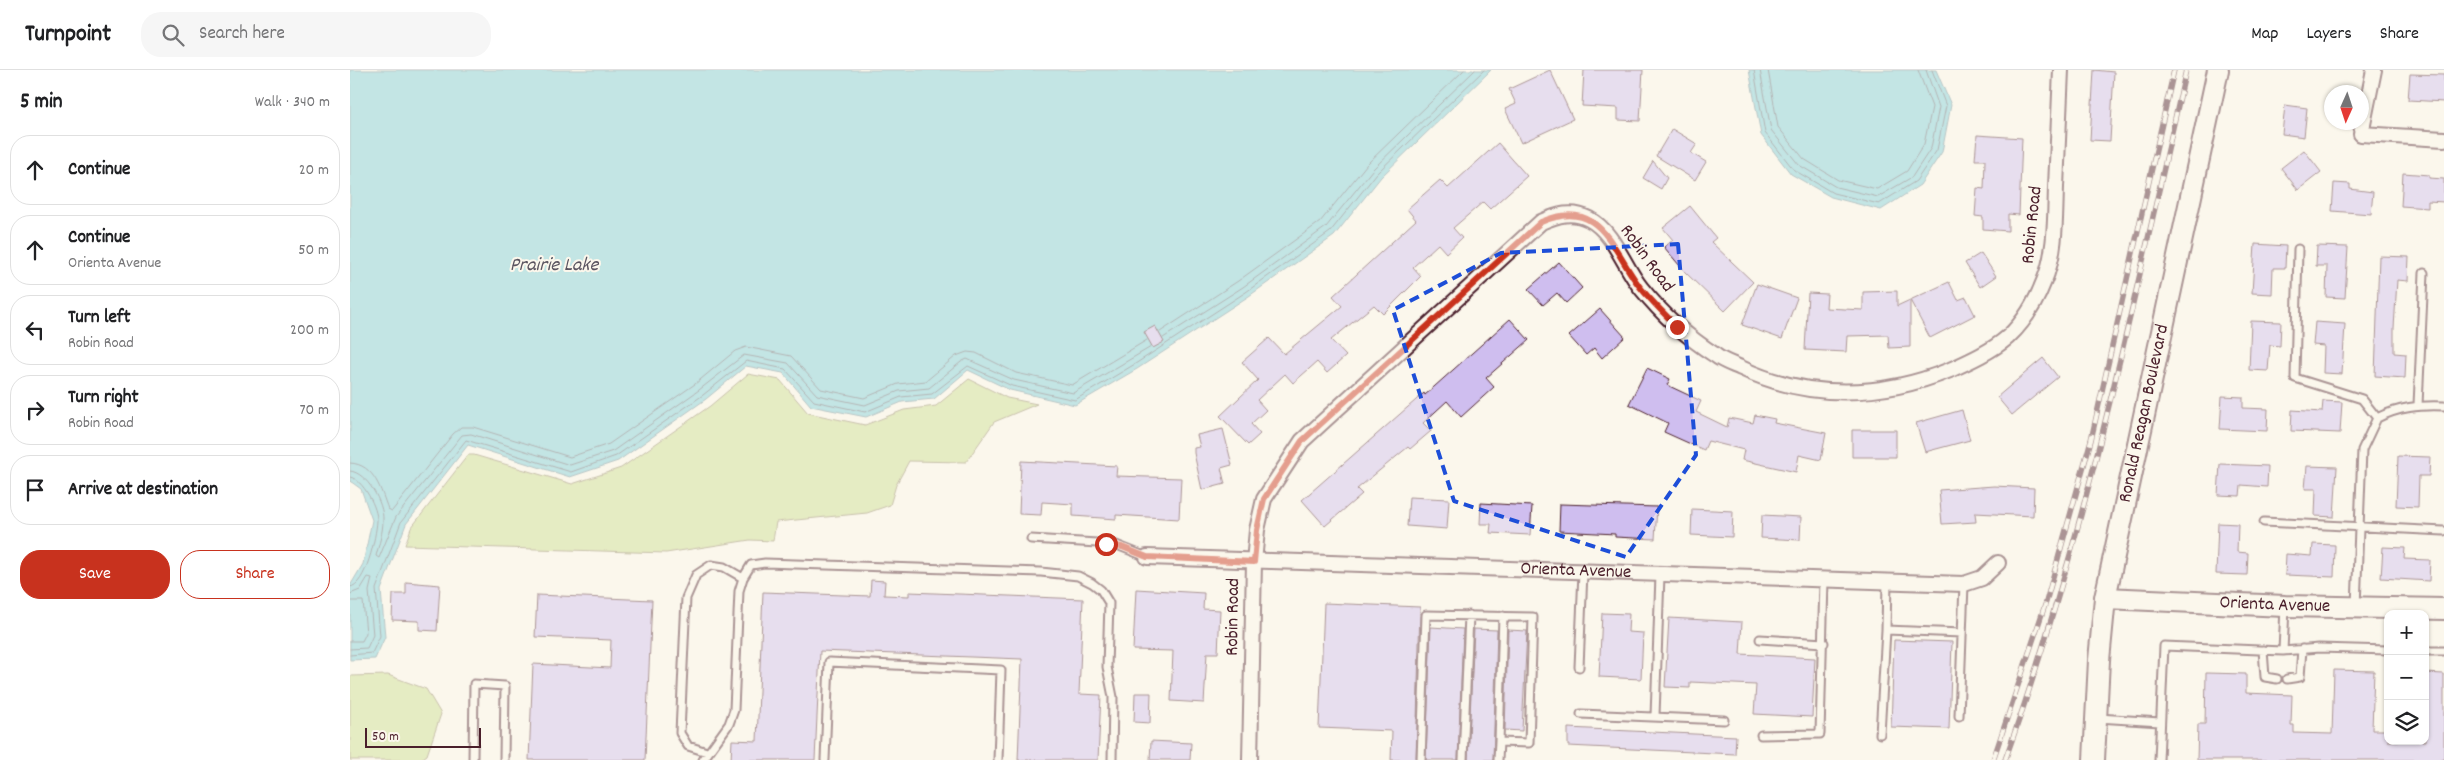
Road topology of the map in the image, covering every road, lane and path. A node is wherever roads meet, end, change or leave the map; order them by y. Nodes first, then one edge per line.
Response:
1 (2061, 70) edge
2 (2218, 70) edge
3 (2374, 70) edge
4 (2444, 139) edge
5 (2298, 249) dead end
6 (2424, 273) dead end
7 (2418, 405) junction
8 (2444, 406) edge
9 (2377, 418) junction
10 (2264, 522) dead end
11 (2359, 528) junction
12 (2444, 531) edge
13 (1031, 539) dead end
14 (1147, 557) joint
15 (1254, 562) junction
16 (1998, 563) dead end
17 (1583, 572) junction
18 (1660, 575) junction
19 (743, 578) junction
20 (1824, 580) junction
21 (1887, 582) junction
22 (1964, 584) junction
23 (2105, 598) junction
24 (2285, 606) junction
25 (2356, 608) junction
26 (2444, 609) edge
27 (1469, 616) junction
28 (1503, 616) junction
29 (1886, 630) junction
30 (1962, 633) junction
31 (1760, 640) dead end
32 (1824, 643) junction
33 (2302, 649) junction
34 (2263, 650) junction
35 (2384, 650) edge
36 (2283, 651) junction
37 (2429, 651) edge
38 (2444, 651) edge
39 (1579, 667) dead end
40 (2277, 679) dead end
41 (2287, 679) dead end
42 (1581, 714) dead end
43 (1655, 716) junction
44 (1959, 716) dead end
45 (2096, 718) junction
46 (1724, 720) dead end
47 (2160, 722) junction
48 (1880, 734) dead end
49 (1761, 735) dead end
50 (1499, 742) junction
51 (708, 752) junction
52 (472, 760) edge
53 (504, 760) edge
54 (703, 760) edge
55 (825, 760) edge
56 (998, 760) edge
57 (1112, 760) edge
58 (1250, 760) edge
59 (1421, 760) edge
60 (1463, 760) edge
61 (1498, 760) edge
62 (2094, 760) edge
63 (2159, 760) edge

1 - 15 street, Robin Road
2 - 23 street, Ronald Reagan Boulevard
3 - 4 street
5 - 9 lane
6 - 7 lane
7 - 8 lane
7 - 9 lane
9 - 11 lane
10 - 11 lane
11 - 12 lane
11 - 25 lane
13 - 14 lane
14 - 15 street, Orienta Avenue
15 - 17 street, Orienta Avenue
15 - 58 street, Robin Road
16 - 22 street, Orienta Avenue
17 - 18 street, Orienta Avenue
17 - 39 lane
18 - 20 street, Orienta Avenue
18 - 43 lane
19 - 51 lane
19 - 51 lane
19 - 57 lane
20 - 21 street, Orienta Avenue
20 - 32 lane
21 - 22 street, Orienta Avenue
21 - 29 lane
22 - 30 lane
23 - 24 street, Orienta Avenue
23 - 45 street, Ronald Reagan Boulevard
24 - 25 street, Orienta Avenue
24 - 36 lane
25 - 26 street, Orienta Avenue
27 - 28 lane
27 - 59 lane
27 - 60 lane
28 - 50 lane
28 - 50 lane
29 - 30 lane
29 - 48 lane
30 - 44 lane
31 - 32 lane
32 - 49 lane
33 - 35 lane
33 - 36 lane
33 - 41 lane
34 - 36 lane
34 - 40 lane
34 - 47 lane
37 - 38 lane
42 - 43 lane
43 - 46 lane
45 - 47 lane
45 - 62 street, Ronald Reagan Boulevard
47 - 63 lane
50 - 61 lane
51 - 54 lane
52 - 53 lane
55 - 56 lane

